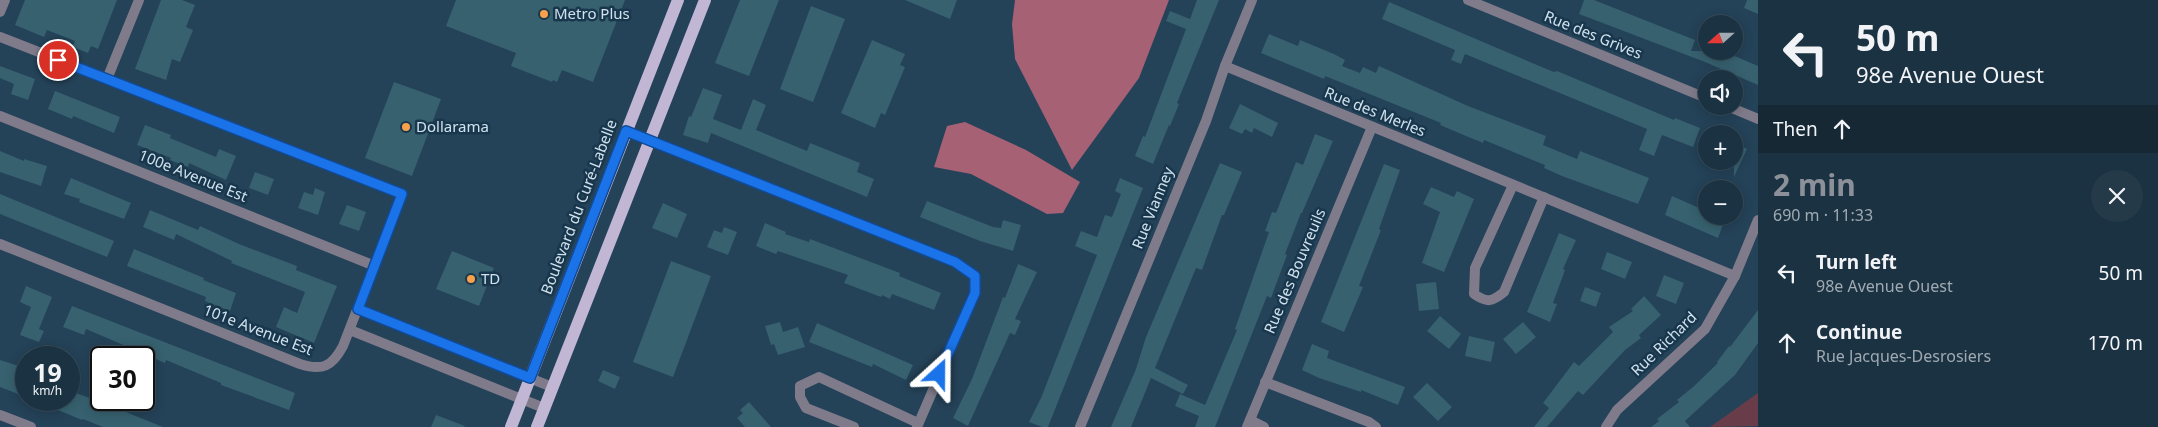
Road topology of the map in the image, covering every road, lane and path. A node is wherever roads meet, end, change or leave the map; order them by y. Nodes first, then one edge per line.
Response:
1 (5, 0) edge
2 (139, 0) edge
3 (678, 0) edge
4 (705, 0) edge
5 (1252, 0) edge
6 (1468, 0) edge
7 (0, 12) edge
8 (0, 37) edge
9 (1224, 66) junction
10 (108, 79) junction
11 (1698, 95) edge
12 (1743, 113) edge
13 (0, 116) edge
14 (1758, 119) edge
15 (1372, 127) junction
16 (626, 131) junction
17 (650, 140) junction
18 (1513, 185) junction
19 (1544, 197) junction
20 (1758, 220) edge
21 (0, 244) edge
22 (375, 266) junction
23 (1735, 276) junction
24 (358, 309) junction
25 (350, 330) junction
26 (530, 378) junction
27 (1265, 382) junction
28 (552, 387) junction
29 (522, 399) junction
30 (544, 408) junction
31 (0, 415) edge
32 (1249, 424) edge
33 (917, 425) edge
34 (31, 427) edge
35 (511, 427) edge
36 (536, 427) edge
37 (854, 427) edge
38 (1080, 427) edge
39 (1264, 427) edge
40 (1376, 427) edge
41 (1606, 427) edge

1 - 7 street
2 - 10 street
3 - 16 main road, Boulevard du Curé-Labelle
4 - 17 main road
5 - 9 street, Rue Vianney
6 - 11 street, Rue des Grives
8 - 10 street
9 - 15 street, Rue des Merles
9 - 38 street, Rue Vianney
10 - 22 street
12 - 14 street
13 - 22 street, 100e Avenue Est
15 - 18 street, Rue des Merles
15 - 27 street, Rue des Bouvreuils
16 - 17 street
16 - 26 main road, Boulevard du Curé-Labelle
17 - 28 main road
17 - 33 street
18 - 19 street, Rue des Merles
18 - 19 street
19 - 23 street, Rue des Merles
20 - 23 street, Rue Richard
21 - 25 street, 101e Avenue Est
22 - 24 street
23 - 41 street, Rue Richard
24 - 25 street
24 - 26 street
25 - 29 street
26 - 28 street
26 - 29 main road, Boulevard du Curé-Labelle
27 - 32 street, Rue des Bouvreuils
27 - 40 street
28 - 30 main road
29 - 30 street
29 - 35 main road, Boulevard du Curé-Labelle
30 - 36 main road
31 - 34 street
32 - 39 street
33 - 37 street

